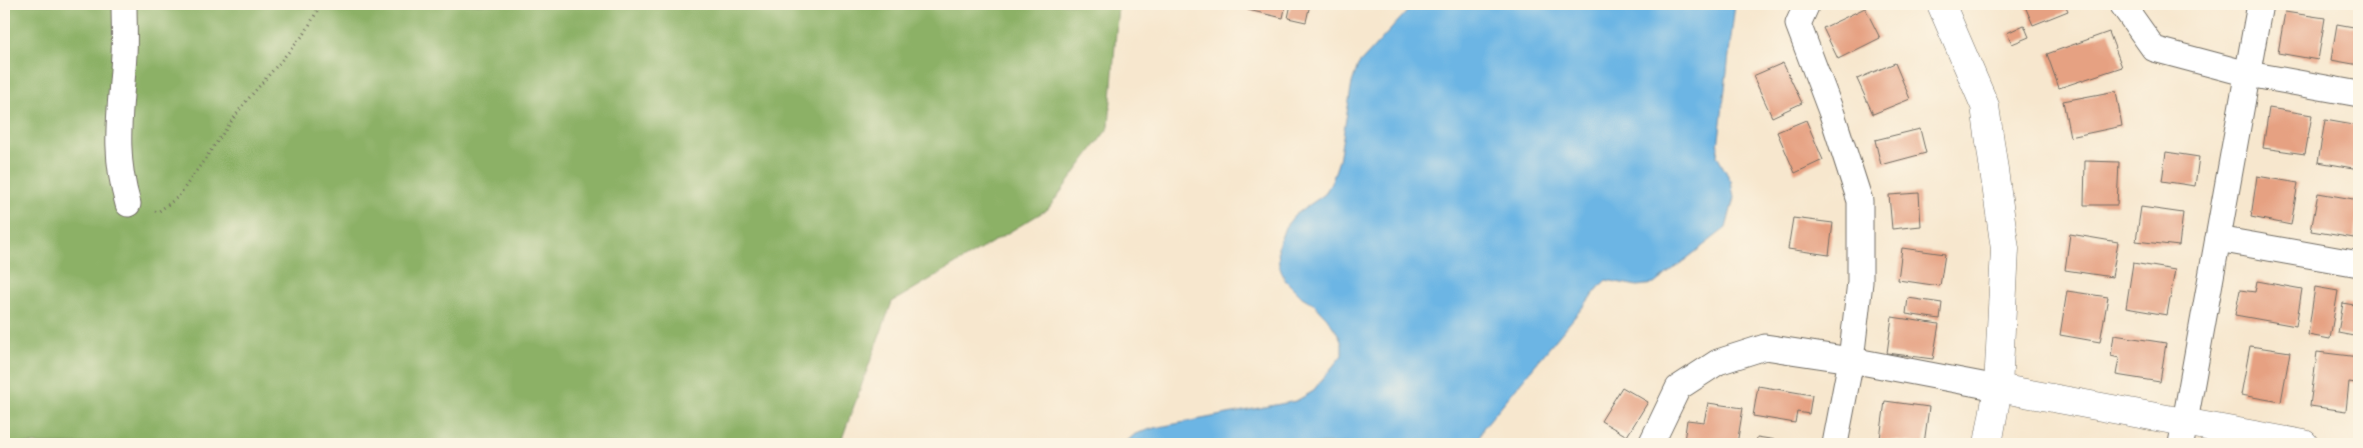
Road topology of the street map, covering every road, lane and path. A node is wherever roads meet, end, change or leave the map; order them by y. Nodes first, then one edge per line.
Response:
1 (124, 4) edge
2 (322, 4) edge
3 (1807, 4) edge
4 (1941, 4) edge
5 (2122, 4) edge
6 (2260, 4) edge
7 (2248, 74) junction
8 (2359, 94) edge
9 (128, 204) joint
10 (2218, 238) junction
11 (2359, 264) edge
12 (1851, 360) junction
13 (1998, 388) junction
14 (2182, 434) edge
15 (1651, 444) edge
16 (1835, 444) edge
17 (1988, 444) edge
18 (2304, 444) edge

1 - 9 street
2 - 9 path
3 - 12 street
4 - 13 street
5 - 7 street
6 - 7 street
7 - 8 street
7 - 10 street
10 - 11 street
10 - 14 street
12 - 13 street
12 - 15 street
12 - 16 street
13 - 14 street
13 - 17 street
14 - 18 street

